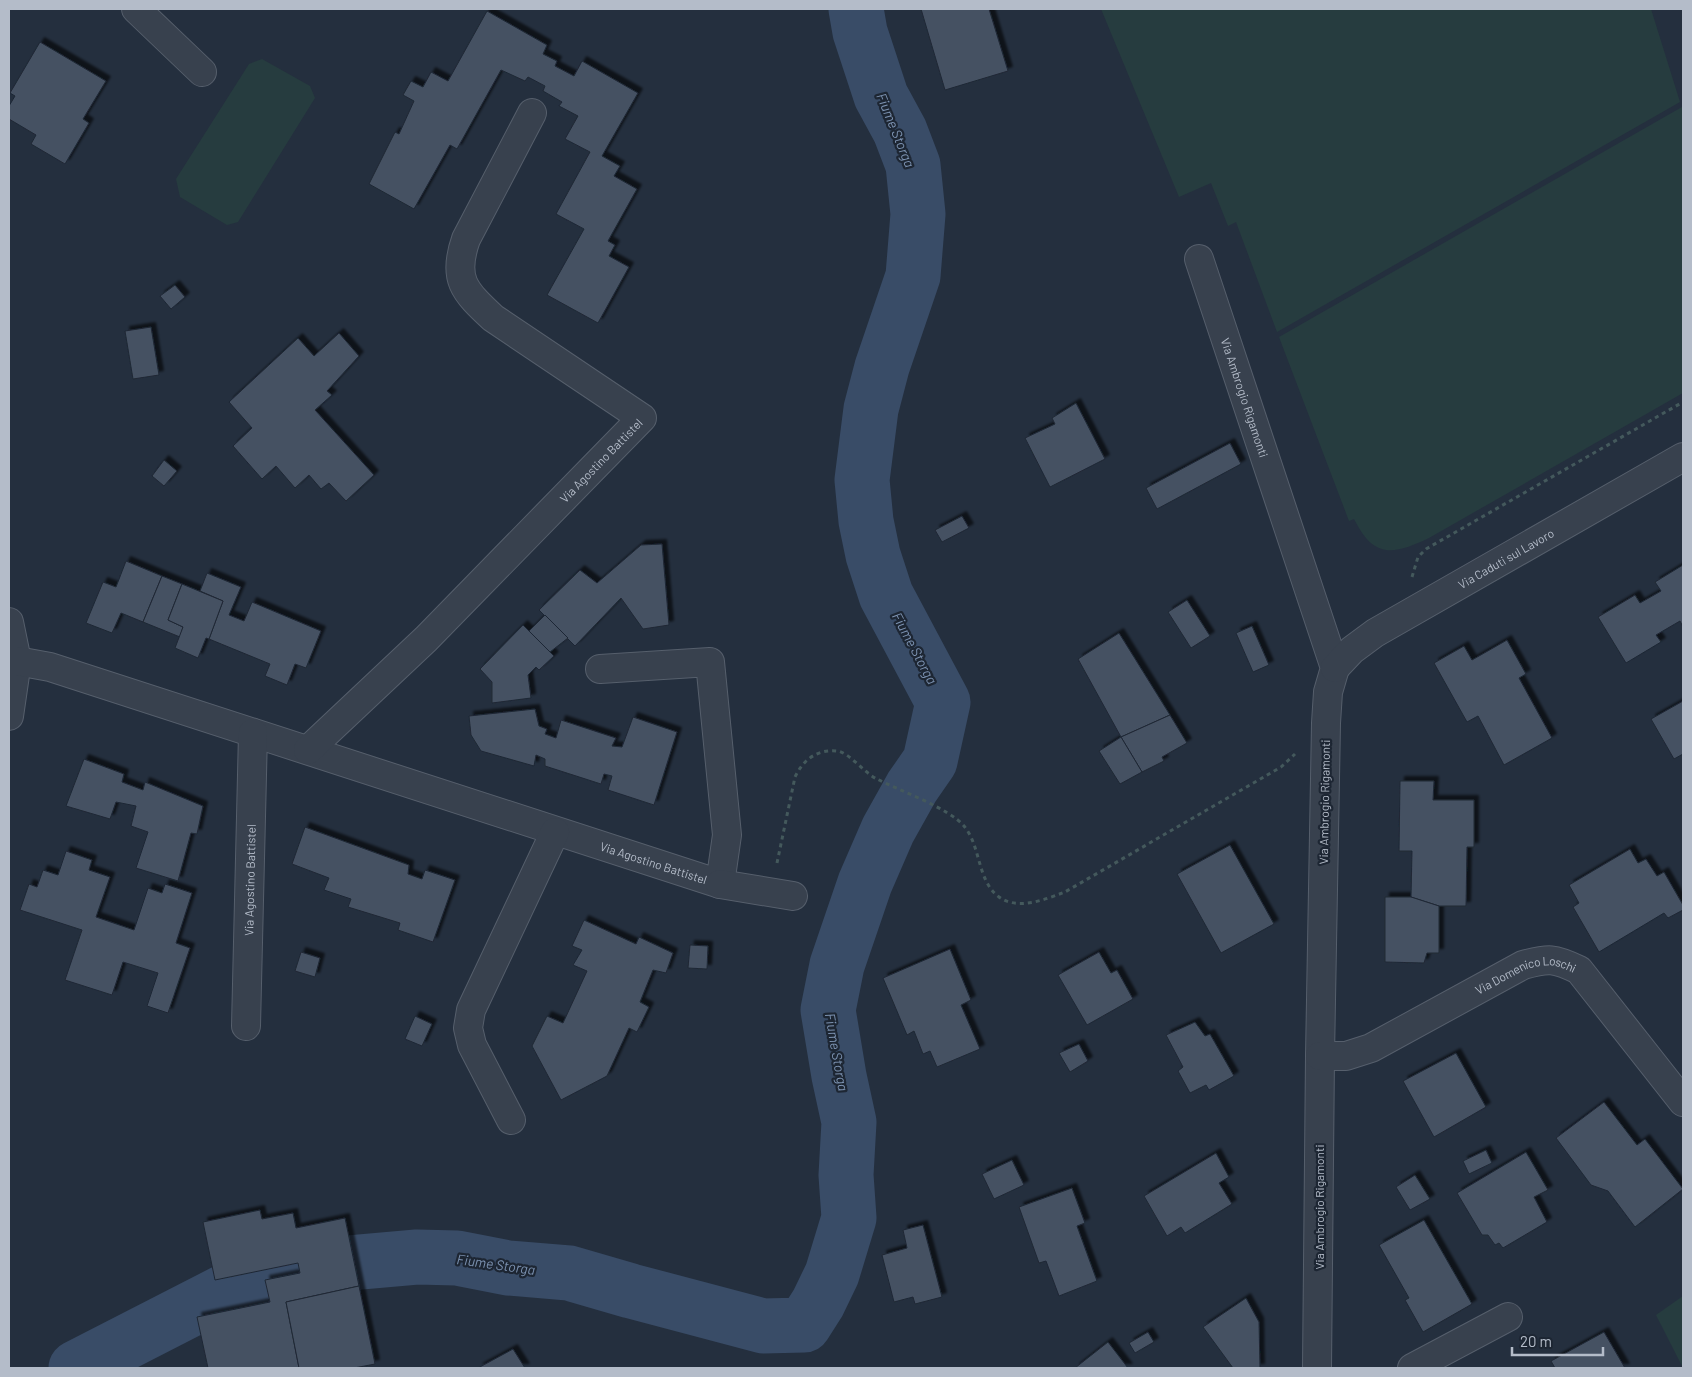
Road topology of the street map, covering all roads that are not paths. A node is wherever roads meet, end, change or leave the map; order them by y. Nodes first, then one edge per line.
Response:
1 (136, 9) edge
2 (202, 72) dead end
3 (532, 113) dead end
4 (1199, 259) dead end
5 (1683, 457) edge
6 (9, 622) edge
7 (13, 661) edge
8 (1335, 668) junction
9 (600, 669) dead end
10 (9, 716) edge
11 (253, 733) junction
12 (308, 750) junction
13 (555, 832) junction
14 (720, 884) junction
15 (782, 895) road end
16 (246, 1026) dead end
17 (1320, 1056) junction
18 (1683, 1102) edge
19 (511, 1120) dead end
20 (1508, 1317) dead end
21 (1317, 1368) edge
22 (1412, 1368) edge

1 - 2 street
3 - 12 street, Via Agostino Battistel
4 - 8 street, Via Ambrogio Rigamonti
5 - 8 street, Via Caduti sul Lavoro
6 - 7 street
7 - 10 street
7 - 11 street, Via Agostino Battistel
8 - 17 street, Via Ambrogio Rigamonti
9 - 14 street, Via Agostino Battistel
11 - 12 street, Via Agostino Battistel
11 - 16 street, Via Agostino Battistel
12 - 13 street, Via Agostino Battistel
13 - 14 street, Via Agostino Battistel
13 - 19 street
14 - 15 street
17 - 18 street, Via Domenico Loschi
17 - 21 street, Via Ambrogio Rigamonti
20 - 22 street

